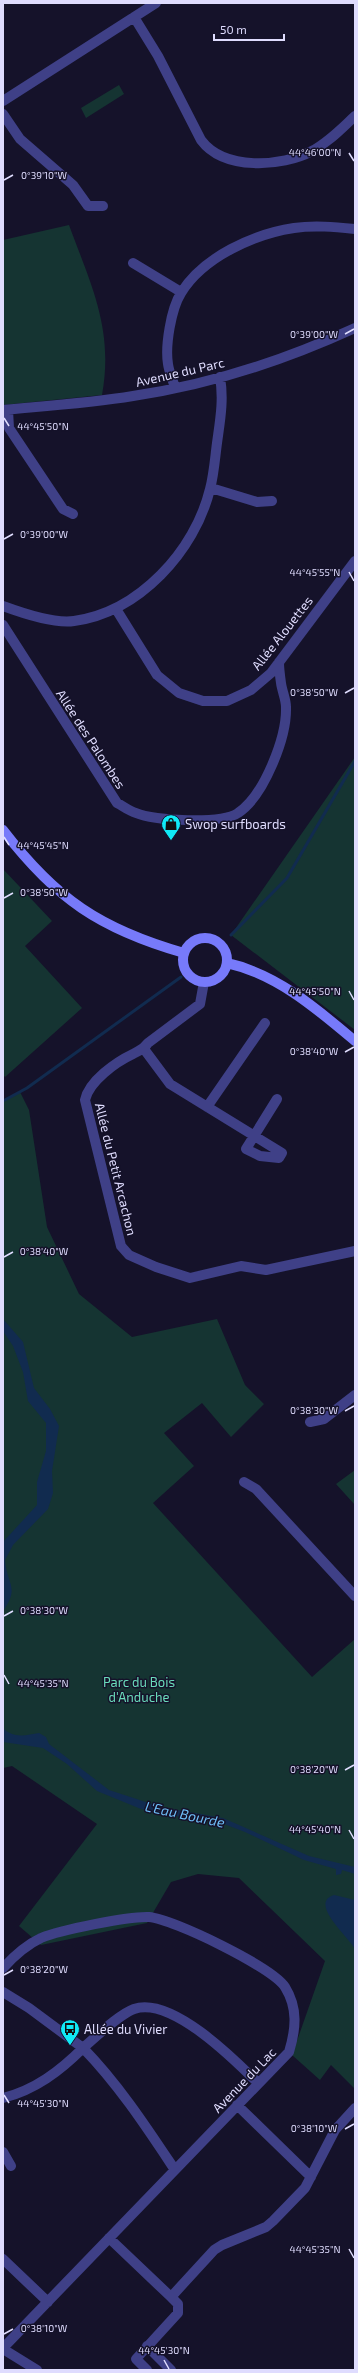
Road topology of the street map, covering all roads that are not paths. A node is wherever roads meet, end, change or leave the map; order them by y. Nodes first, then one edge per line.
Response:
1 (156, 3) edge
2 (134, 17) junction
3 (3, 102) edge
4 (3, 114) edge
5 (355, 116) edge
6 (103, 206) dead end
7 (355, 229) edge
8 (133, 263) dead end
9 (181, 292) junction
10 (355, 328) edge
11 (220, 377) junction
12 (175, 388) junction
13 (5, 410) edge
14 (211, 488) junction
15 (272, 501) dead end
16 (73, 514) dead end
17 (355, 561) edge
18 (3, 606) edge
19 (116, 609) junction
20 (3, 625) edge
21 (278, 662) junction
22 (3, 830) edge
23 (184, 953) junction
24 (227, 963) junction
25 (204, 982) junction
26 (265, 1024) dead end
27 (355, 1041) edge
28 (144, 1049) junction
29 (277, 1099) dead end
30 (206, 1106) junction
31 (355, 1252) edge
32 (355, 1395) edge
33 (310, 1422) dead end
34 (244, 1482) dead end
35 (355, 1596) edge
36 (3, 1968) edge
37 (3, 1992) edge
38 (83, 2048) junction
39 (258, 2083) junction
40 (3, 2098) edge
41 (237, 2105) junction
42 (355, 2108) edge
43 (3, 2152) edge
44 (11, 2166) dead end
45 (175, 2170) junction
46 (311, 2177) junction
47 (108, 2238) junction
48 (3, 2259) edge
49 (171, 2296) junction
50 (48, 2302) junction
51 (147, 2346) junction
52 (3, 2348) edge
53 (37, 2370) edge
54 (147, 2370) edge
55 (171, 2370) edge

1 - 2 street
2 - 3 street
2 - 5 street
4 - 6 street
7 - 9 street
8 - 9 street
9 - 12 street
10 - 11 street, Avenue du Parc
11 - 12 street, Avenue du Parc
11 - 14 street
12 - 13 street, Avenue du Parc
13 - 16 street
14 - 15 street
14 - 19 street
17 - 21 street, Allée Alouettes
18 - 19 street
19 - 21 street, Allée Alouettes
20 - 21 street, Allée des Palombes
22 - 23 street
23 - 24 street
23 - 25 street
24 - 25 street
24 - 27 street
25 - 28 street, Allée du Petit Arcachon
26 - 30 street
28 - 30 street
28 - 31 street, Allée du Petit Arcachon
29 - 30 street
32 - 33 street
34 - 35 street
36 - 39 street, Avenue du Lac
37 - 38 street
38 - 39 street
38 - 40 street
38 - 45 street
39 - 41 street, Avenue du Lac
41 - 45 street, Avenue du Lac
41 - 46 street
42 - 46 street
43 - 44 street
45 - 47 street, Avenue du Lac
46 - 49 street
47 - 49 street
47 - 50 street, Avenue du Lac
48 - 50 street
49 - 51 street
50 - 52 street, Avenue du Lac
51 - 54 street
51 - 55 street
52 - 53 street

